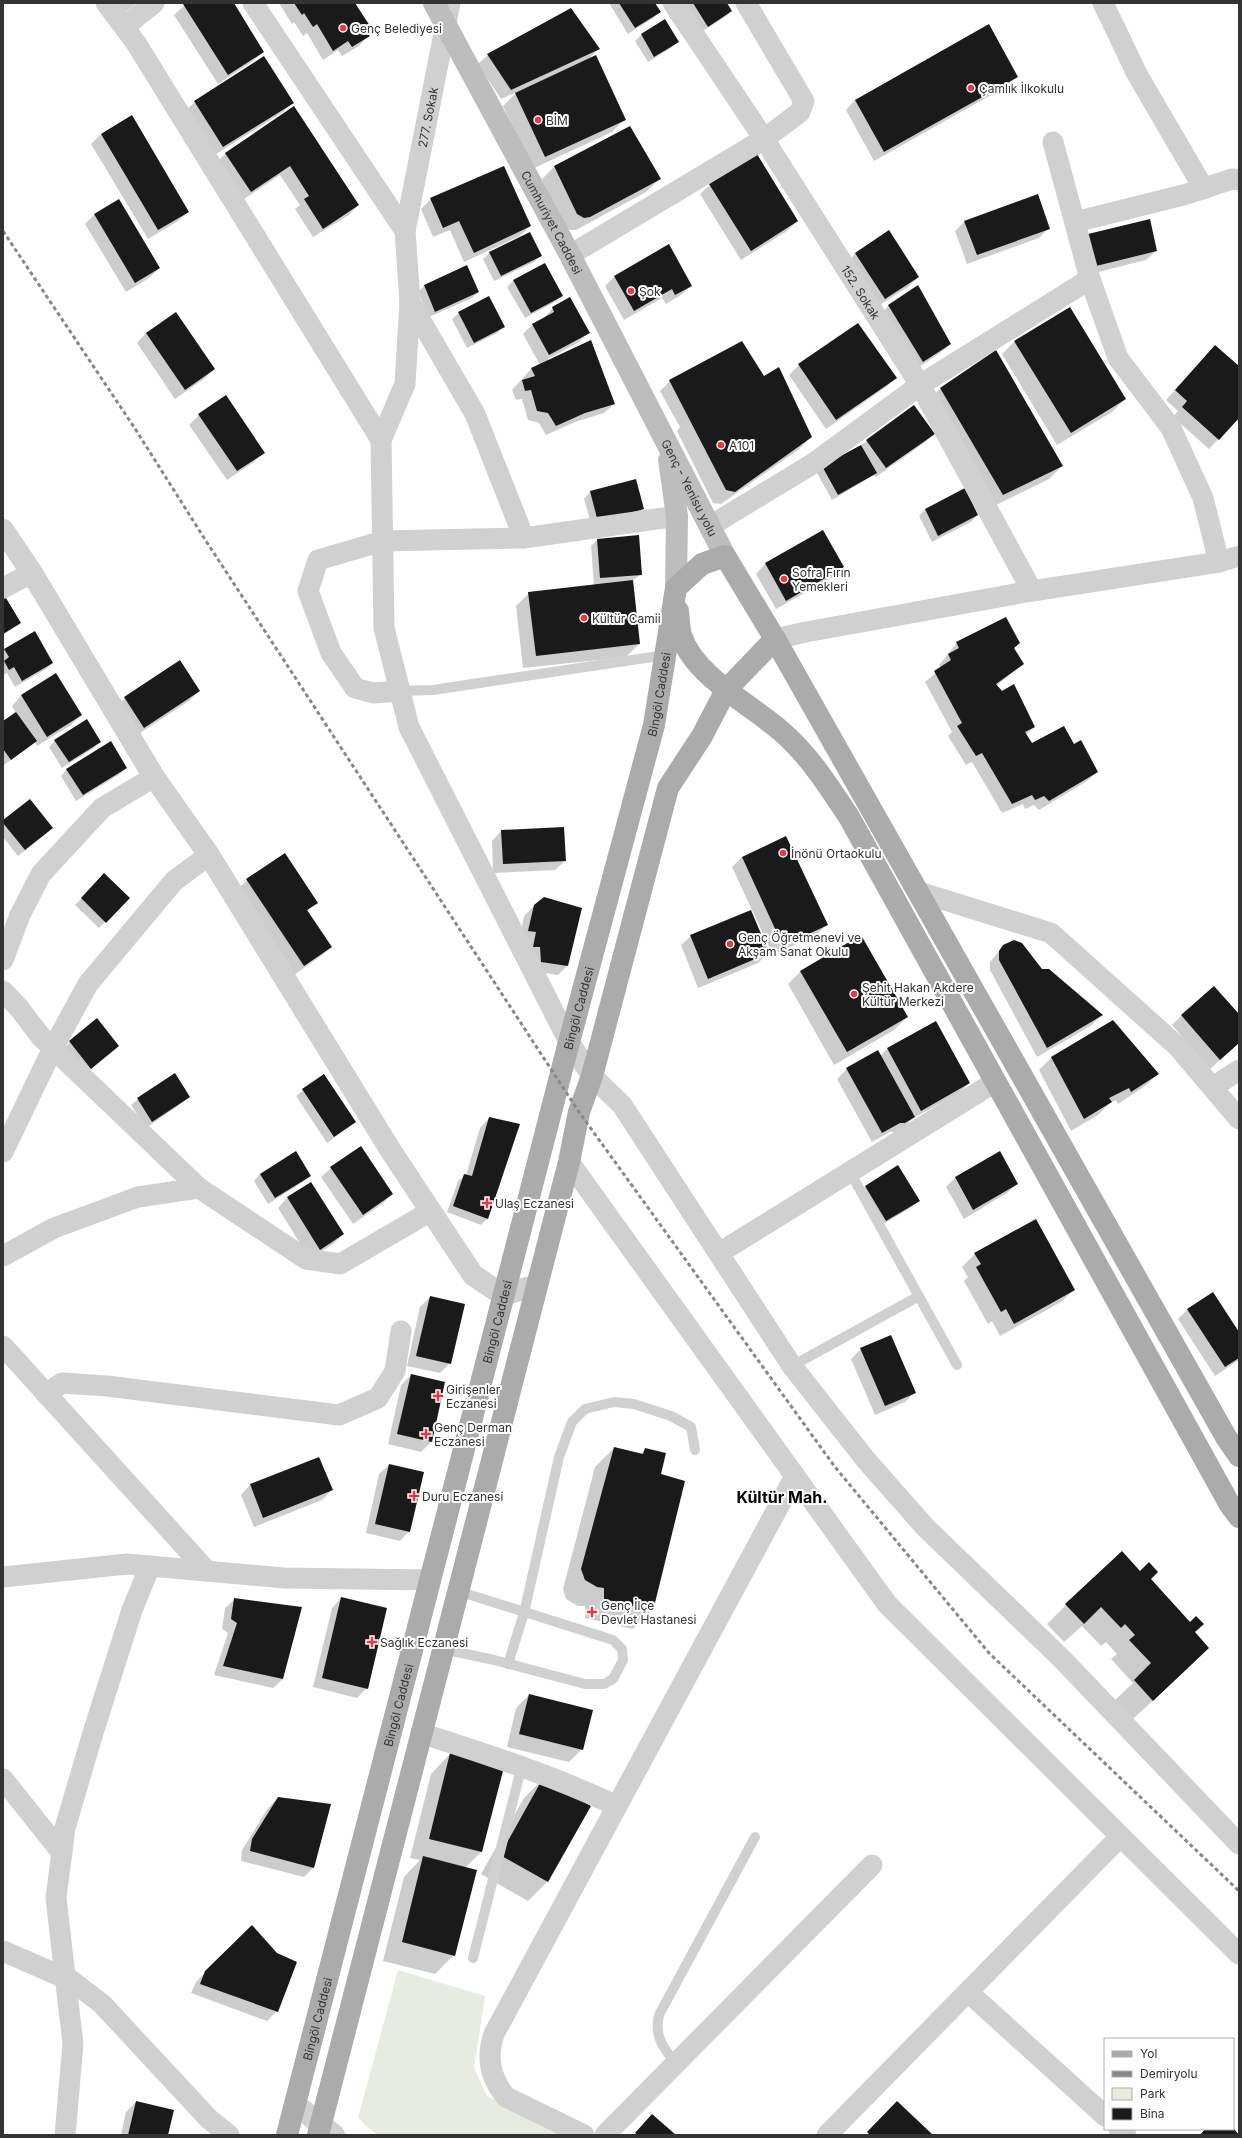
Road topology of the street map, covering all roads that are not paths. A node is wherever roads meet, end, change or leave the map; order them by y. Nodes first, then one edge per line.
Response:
1 (106, 3) edge
2 (154, 3) edge
3 (253, 3) edge
4 (434, 3) edge
5 (673, 3) edge
6 (746, 3) edge
7 (1103, 3) edge
8 (447, 13) edge
9 (124, 27) junction
10 (764, 139) junction
11 (1053, 142) dead end
12 (1239, 180) edge
13 (1204, 189) junction
14 (1075, 222) junction
15 (405, 231) junction
16 (570, 255) junction
17 (1090, 279) junction
18 (410, 302) junction
19 (920, 385) junction
20 (381, 440) junction
21 (666, 443) junction
22 (677, 516) junction
23 (710, 526) junction
24 (3, 530) edge
25 (524, 538) junction
26 (383, 541) junction
27 (726, 556) junction
28 (1239, 556) edge
29 (1219, 562) junction
30 (32, 573) junction
31 (3, 588) edge
32 (676, 588) junction
33 (1032, 592) junction
34 (775, 639) junction
35 (665, 654) junction
36 (726, 690) junction
37 (400, 691) junction
38 (154, 777) junction
39 (208, 855) junction
40 (919, 892) junction
41 (3, 960) edge
42 (3, 991) edge
43 (569, 1042) junction
44 (53, 1048) junction
45 (1239, 1070) edge
46 (592, 1076) junction
47 (995, 1082) junction
48 (1213, 1087) junction
49 (1239, 1119) edge
50 (3, 1152) edge
51 (569, 1162) junction
52 (850, 1172) junction
53 (199, 1188) junction
54 (431, 1211) junction
55 (719, 1252) junction
56 (3, 1256) edge
57 (537, 1284) junction
58 (503, 1295) junction
59 (919, 1296) junction
60 (401, 1331) dead end
61 (3, 1346) edge
62 (957, 1365) dead end
63 (792, 1366) junction
64 (46, 1394) junction
65 (695, 1450) dead end
66 (1239, 1456) edge
67 (795, 1476) junction
68 (1239, 1517) edge
69 (150, 1566) junction
70 (207, 1571) junction
71 (3, 1577) edge
72 (430, 1580) junction
73 (458, 1591) junction
74 (524, 1613) junction
75 (443, 1649) junction
76 (508, 1664) junction
77 (421, 1733) junction
78 (522, 1765) junction
79 (3, 1779) edge
80 (615, 1805) junction
81 (755, 1837) dead end
82 (1120, 1837) junction
83 (1239, 1844) edge
84 (62, 1853) junction
85 (872, 1865) dead end
86 (3, 1951) edge
87 (1239, 1954) edge
88 (473, 1958) dead end
89 (64, 1977) junction
90 (968, 1992) junction
91 (676, 2063) junction
92 (295, 2104) junction
93 (1104, 2115) edge
94 (324, 2131) edge
95 (66, 2135) edge
96 (229, 2135) edge
97 (287, 2135) edge
98 (584, 2135) edge
99 (605, 2135) edge
100 (827, 2135) edge

1 - 9 street
2 - 9 street
3 - 15 street
4 - 8 main road, Cumhuriyet Caddesi
5 - 10 street, 152. Sokak
6 - 10 street
7 - 13 street
8 - 15 street, 277. Sokak
8 - 16 main road, Cumhuriyet Caddesi
9 - 20 street
10 - 16 street
10 - 19 street, 152. Sokak
11 - 14 street
12 - 13 street
13 - 14 street
14 - 17 street
15 - 18 street, 277. Sokak
16 - 21 main road, Cumhuriyet Caddesi
17 - 19 street
17 - 29 street
18 - 20 street, 277. Sokak
18 - 25 street
19 - 23 street
19 - 33 street, 152. Sokak
20 - 26 street
21 - 22 main road, Genç - Yenisu yolu
21 - 23 main road, Genç - Yenisu yolu
22 - 25 street
22 - 32 main road, Genç - Yenisu yolu
23 - 27 main road, Genç - Yenisu yolu
24 - 30 street
25 - 26 street
26 - 37 street
26 - 37 street
27 - 32 main road
27 - 34 main road
28 - 29 street
29 - 33 street
30 - 31 street
30 - 38 street
32 - 35 main road, Bingöl Caddesi
32 - 36 main road
33 - 34 street
34 - 36 main road
34 - 40 main road
35 - 37 lane
35 - 43 main road, Bingöl Caddesi
36 - 46 main road
36 - 47 main road
37 - 43 street
38 - 39 street
38 - 41 street
39 - 44 street
39 - 54 street
40 - 48 street
40 - 66 main road
42 - 44 street
43 - 46 street
43 - 58 main road, Bingöl Caddesi
44 - 50 street
44 - 53 street
45 - 48 street
46 - 51 main road
46 - 55 street
47 - 52 street
47 - 68 main road
48 - 49 street
51 - 57 main road
51 - 67 street
52 - 55 street
52 - 59 lane
53 - 54 street
53 - 56 street
54 - 58 street
55 - 63 street
57 - 58 street
57 - 73 main road
58 - 72 main road, Bingöl Caddesi
59 - 62 lane
59 - 63 lane
60 - 64 street
61 - 64 street
63 - 83 street
64 - 70 street
65 - 74 lane
67 - 80 street
67 - 82 street
69 - 70 street
69 - 71 street
69 - 84 street
70 - 72 street
72 - 92 main road, Bingöl Caddesi
73 - 74 lane
73 - 75 main road
74 - 76 lane
74 - 76 lane
75 - 76 lane
75 - 77 main road
77 - 78 street
77 - 94 main road
78 - 80 street
78 - 88 lane
79 - 84 street
80 - 98 street
81 - 91 lane
82 - 87 street
82 - 90 street
84 - 89 street
85 - 91 street
86 - 89 street
89 - 95 street
89 - 96 street
90 - 93 street
90 - 100 street
91 - 99 street
92 - 94 street
92 - 97 main road, Bingöl Caddesi

